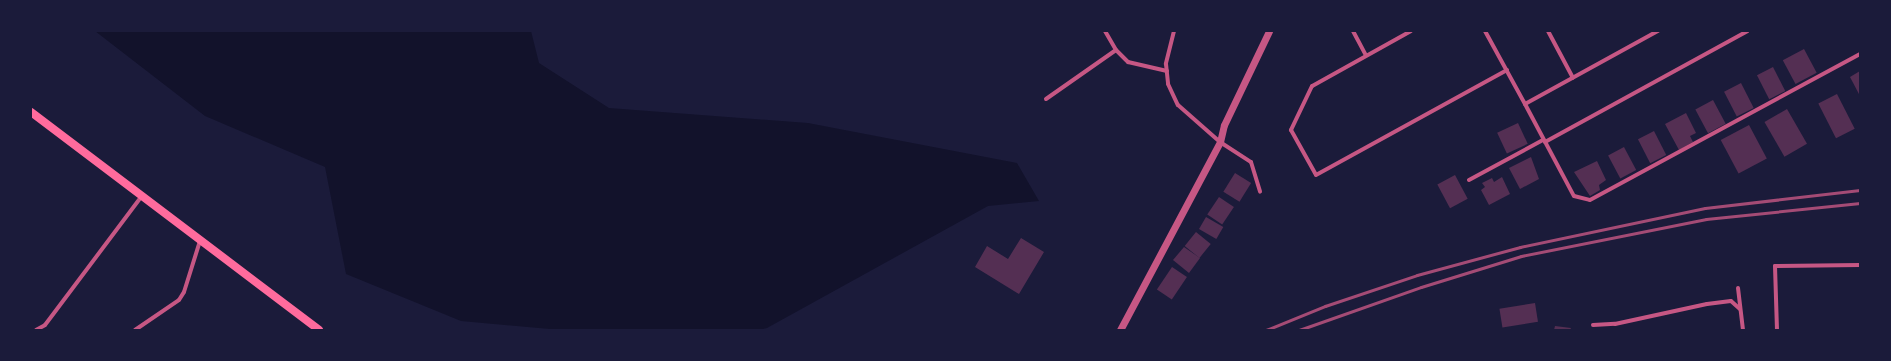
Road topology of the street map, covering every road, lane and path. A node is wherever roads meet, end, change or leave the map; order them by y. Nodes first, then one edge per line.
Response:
1 (1105, 31) edge
2 (1174, 31) edge
3 (1269, 31) edge
4 (1353, 31) edge
5 (1411, 31) edge
6 (1485, 31) edge
7 (1548, 31) edge
8 (1658, 31) edge
9 (1748, 31) edge
10 (1116, 50) junction
11 (1860, 54) edge
12 (1366, 55) junction
13 (1506, 70) junction
14 (1167, 71) junction
15 (1573, 78) junction
16 (1046, 99) dead end
17 (1525, 104) junction
18 (31, 112) edge
19 (1544, 141) junction
20 (1220, 142) junction
21 (1469, 180) dead end
22 (1260, 192) dead end
23 (141, 197) junction
24 (200, 241) junction
25 (1860, 265) edge
26 (1738, 288) dead end
27 (1740, 309) junction
28 (1593, 325) dead end
29 (36, 330) edge
30 (136, 330) edge
31 (319, 330) edge
32 (1120, 330) edge
33 (1743, 330) edge
34 (1777, 330) edge

1 - 10 street
2 - 14 street
3 - 20 street
4 - 12 street
5 - 12 street
6 - 13 street
7 - 15 street
8 - 15 street
9 - 19 street
10 - 14 street
10 - 16 street
11 - 19 street
12 - 13 street
13 - 17 street
14 - 20 street
15 - 17 street
17 - 19 street
18 - 23 main road
19 - 21 street
20 - 22 street
20 - 32 street
23 - 24 main road
23 - 29 street
24 - 30 street
24 - 31 main road
25 - 34 street
26 - 27 street
27 - 28 street
27 - 33 street

